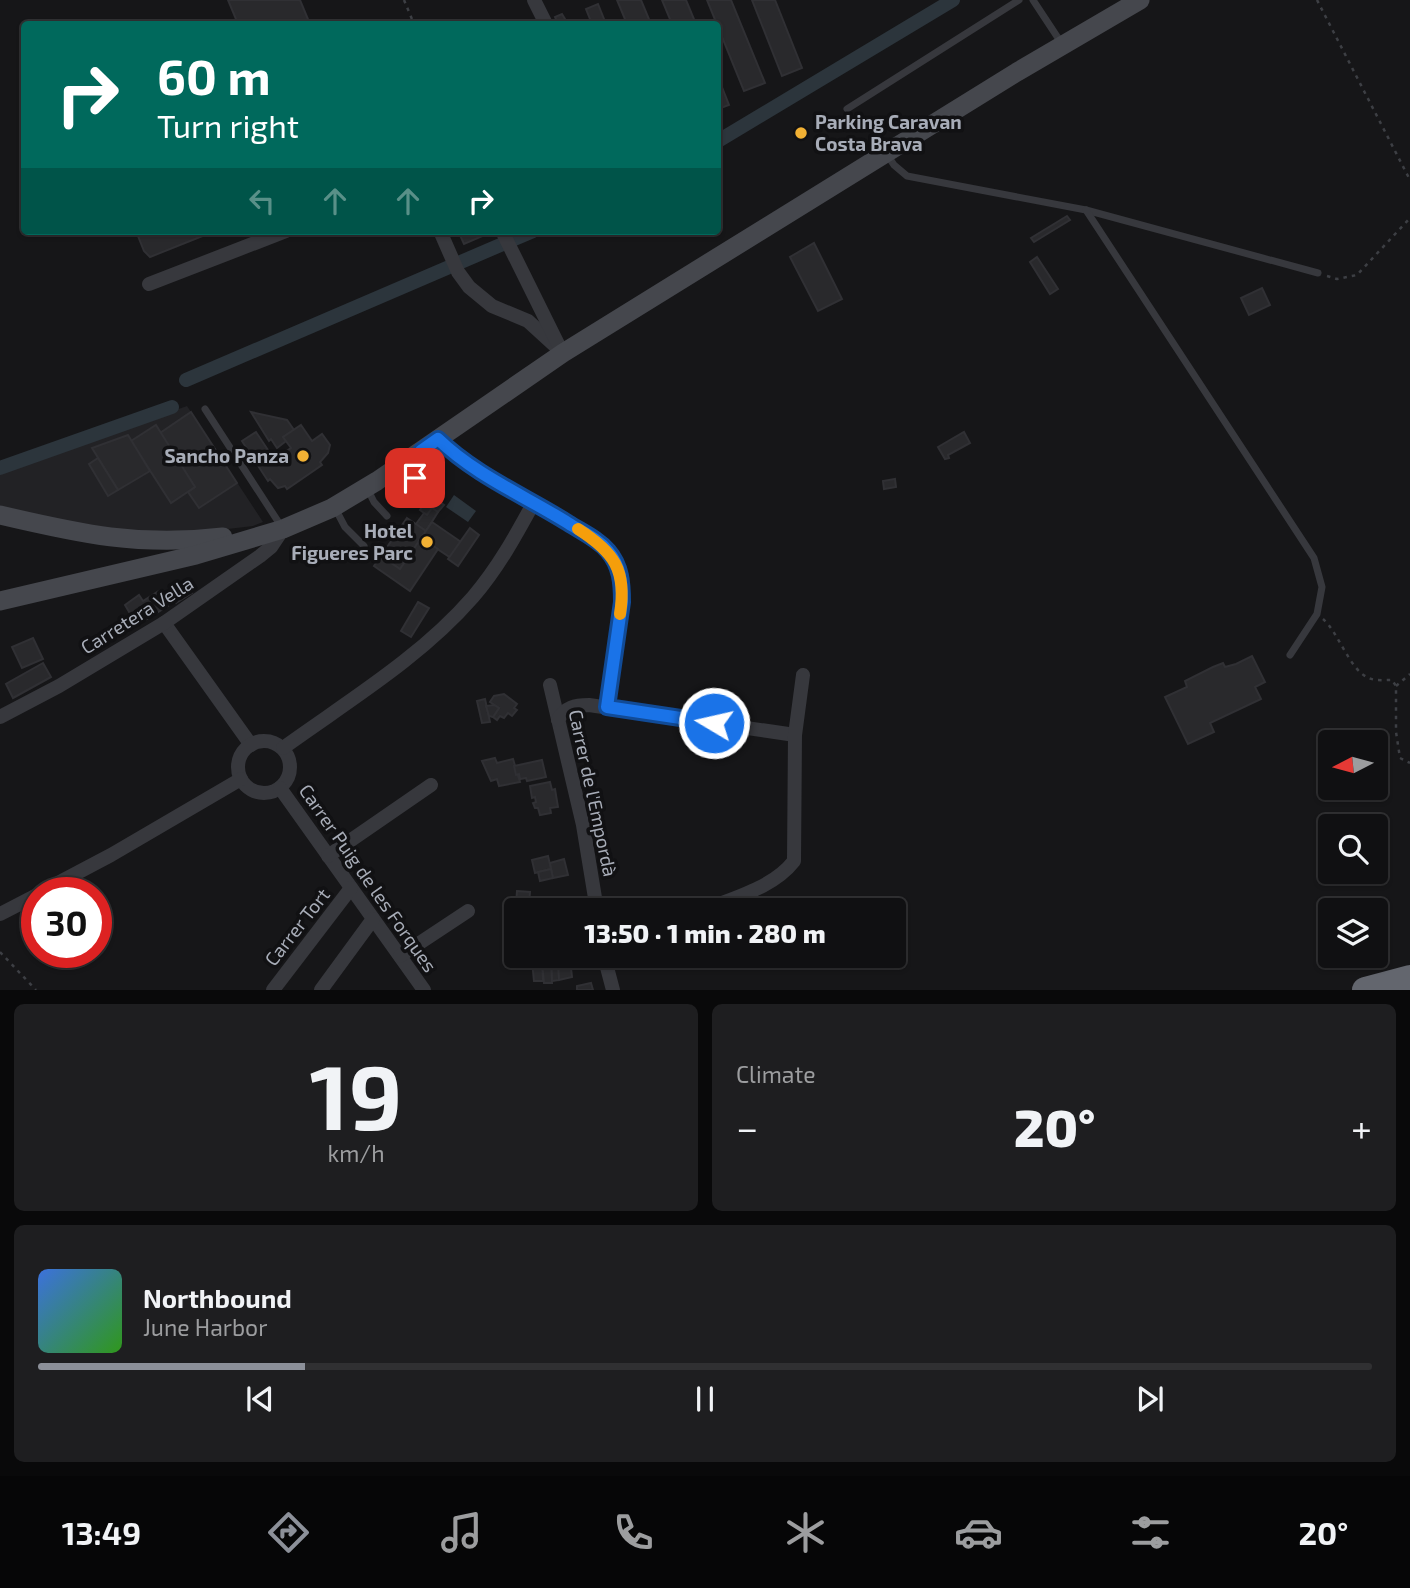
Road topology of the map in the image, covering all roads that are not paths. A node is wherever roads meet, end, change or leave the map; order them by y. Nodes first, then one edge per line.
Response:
1 (534, 0) edge
2 (1019, 0) edge
3 (1032, 0) edge
4 (1140, 0) edge
5 (544, 21) edge
6 (1062, 45) junction
7 (847, 108) dead end
8 (886, 153) junction
9 (1086, 210) junction
10 (276, 235) edge
11 (442, 235) edge
12 (504, 235) edge
13 (1318, 273) road end
14 (149, 285) dead end
15 (563, 353) junction
16 (205, 410) dead end
17 (438, 439) junction
18 (421, 451) junction
19 (415, 478) dead end
20 (366, 488) junction
21 (534, 502) junction
22 (335, 506) junction
23 (0, 515) edge
24 (387, 516) dead end
25 (282, 529) junction
26 (263, 534) junction
27 (364, 546) dead end
28 (0, 601) edge
29 (164, 623) junction
30 (1290, 655) dead end
31 (803, 675) dead end
32 (550, 685) dead end
33 (607, 707) junction
34 (0, 717) edge
35 (558, 720) junction
36 (794, 735) junction
37 (250, 744) junction
38 (283, 748) junction
39 (241, 779) junction
40 (431, 785) dead end
41 (280, 788) junction
42 (328, 856) junction
43 (70, 877) edge
44 (351, 888) junction
45 (595, 898) edge
46 (734, 898) edge
47 (21, 903) edge
48 (468, 911) dead end
49 (0, 914) edge
50 (373, 919) junction
51 (400, 956) junction
52 (607, 968) edge
53 (1410, 978) edge
54 (273, 989) edge
55 (321, 989) edge
56 (424, 989) edge
57 (613, 989) edge
58 (1366, 989) edge

1 - 5 street
2 - 7 lane
3 - 6 lane
4 - 6 main road
6 - 8 main road
8 - 9 lane
8 - 15 main road
9 - 13 lane
9 - 30 lane
10 - 14 street
11 - 15 street
12 - 15 street
15 - 17 main road
16 - 25 lane
17 - 18 main road
17 - 21 street
18 - 19 lane
18 - 20 main road
20 - 22 main road
20 - 24 lane
21 - 33 street
21 - 38 street
22 - 25 main road
22 - 27 lane
23 - 26 main road
25 - 26 main road
25 - 29 street, Carretera Vella
26 - 28 main road
29 - 34 street, Carretera Vella
29 - 37 street
31 - 36 street
32 - 35 street, Carrer de l'Empordà
33 - 35 street
33 - 36 street
35 - 45 street, Carrer de l'Empordà
36 - 46 street
37 - 38 street
37 - 39 street
38 - 41 street
39 - 41 street
39 - 43 street
40 - 42 street
41 - 42 street, Carrer Puig de les Forques
42 - 44 street, Carrer Puig de les Forques
44 - 50 street, Carrer Puig de les Forques
44 - 54 street, Carrer Tort
47 - 49 street
48 - 51 street
50 - 51 street, Carrer Puig de les Forques
50 - 55 street
51 - 56 street, Carrer Puig de les Forques
52 - 57 street
53 - 58 highway

